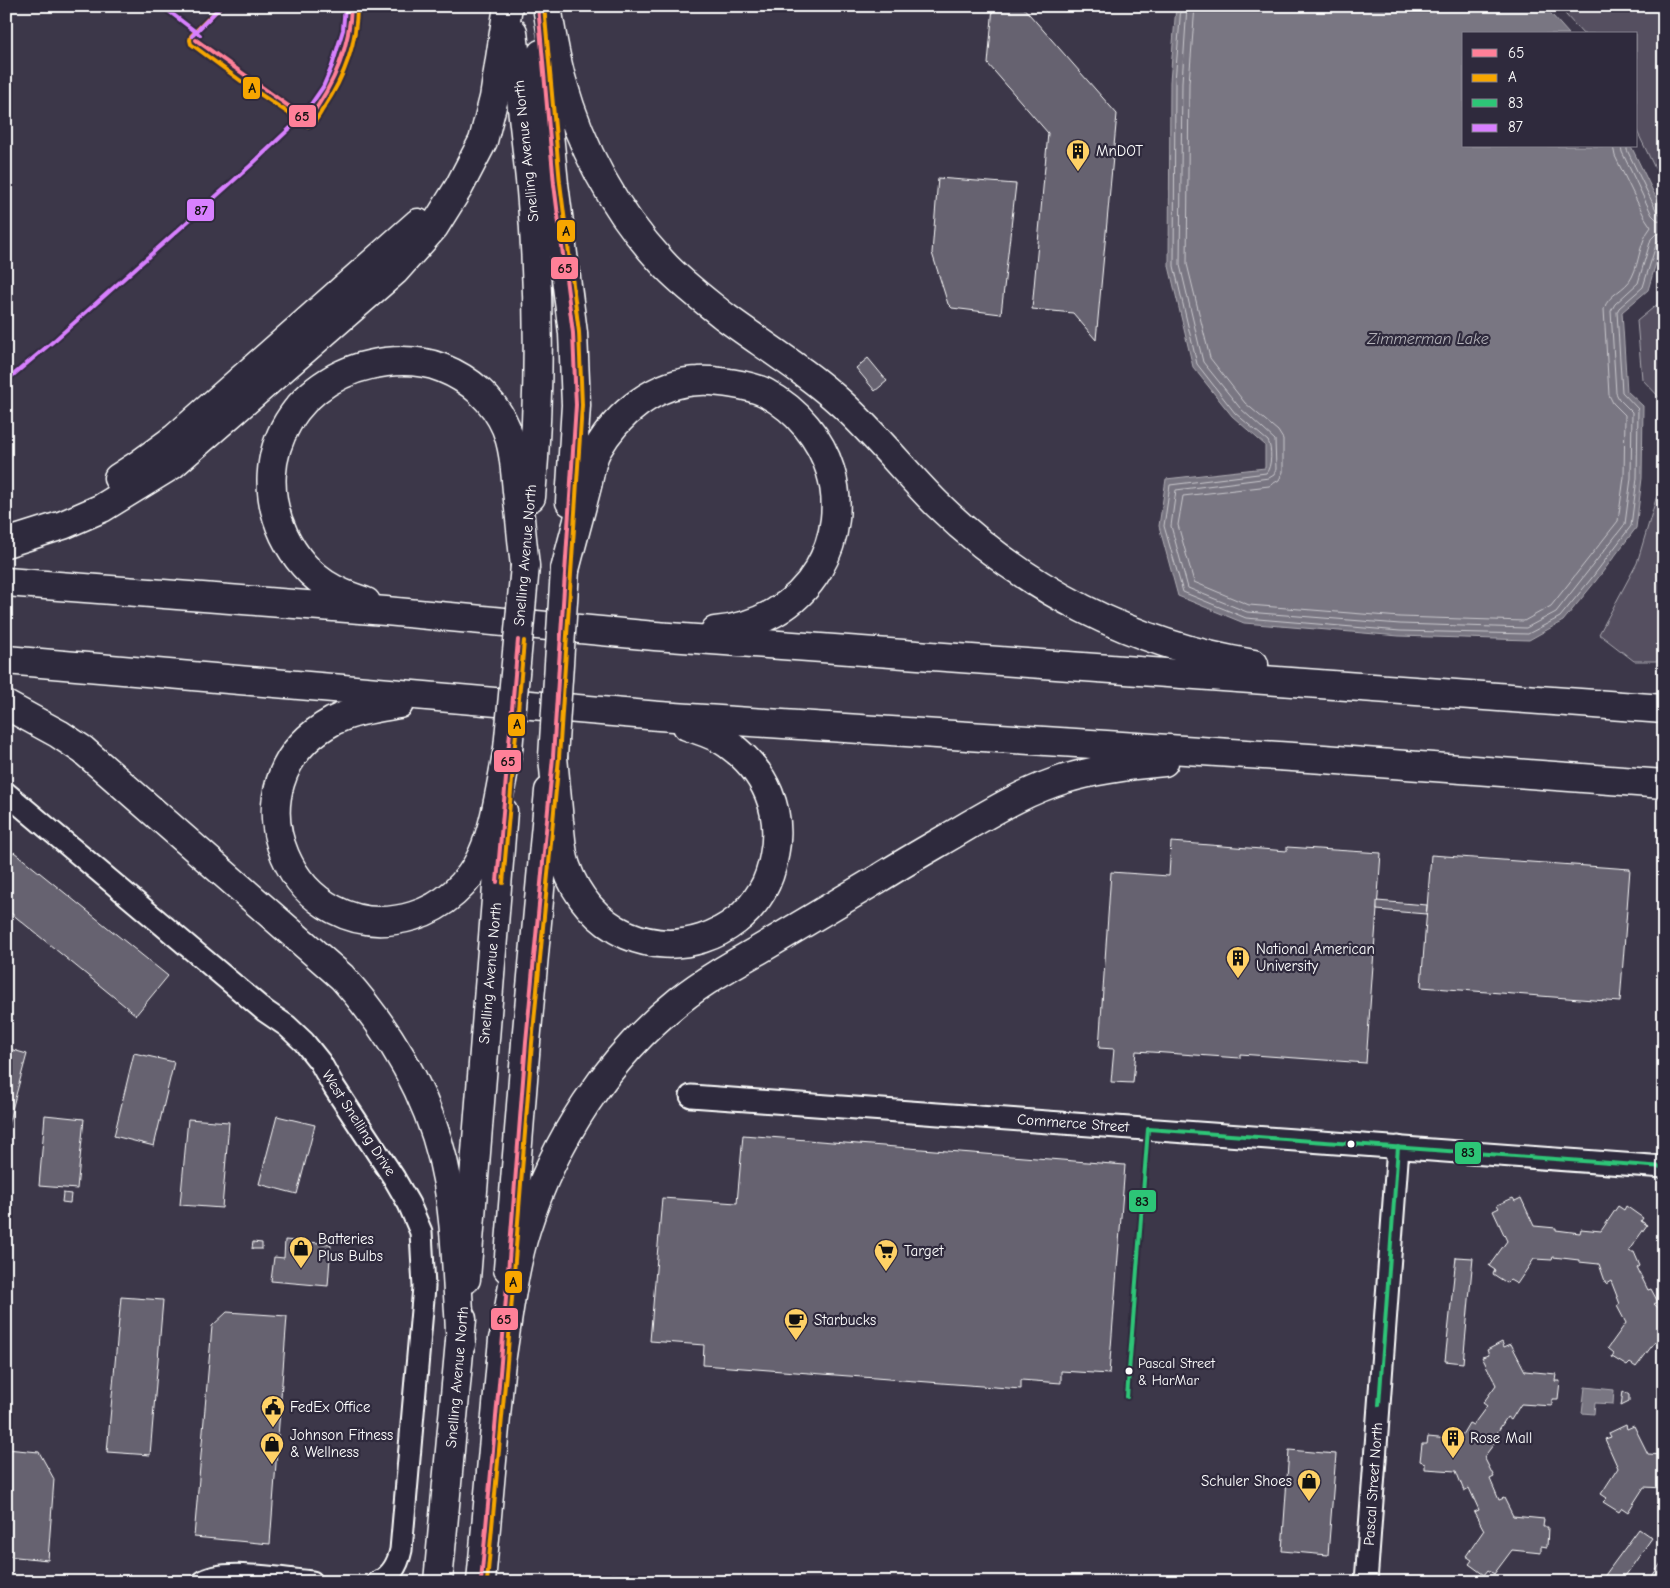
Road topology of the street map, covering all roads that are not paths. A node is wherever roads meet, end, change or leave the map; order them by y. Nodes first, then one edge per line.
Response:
1 (509, 6) edge
2 (538, 6) edge
3 (547, 6) edge
4 (459, 187) junction
5 (6, 537) edge
6 (6, 543) edge
7 (525, 566) junction
8 (565, 570) junction
9 (6, 582) edge
10 (386, 611) junction
11 (655, 636) junction
12 (6, 660) edge
13 (1531, 699) junction
14 (466, 700) junction
15 (6, 705) edge
16 (1664, 709) edge
17 (659, 716) junction
18 (508, 749) junction
19 (553, 758) junction
20 (1324, 759) junction
21 (1630, 782) junction
22 (1664, 784) edge
23 (1664, 788) edge
24 (6, 793) edge
25 (692, 1096) dead end
26 (1398, 1147) junction
27 (1664, 1167) edge
28 (461, 1344) junction
29 (501, 1362) junction
30 (203, 1582) edge
31 (312, 1582) edge
32 (378, 1582) edge
33 (438, 1582) edge
34 (481, 1582) edge
35 (1366, 1582) edge

1 - 4 main road
1 - 7 main road, Snelling Avenue North
2 - 8 main road, Snelling Avenue North
3 - 13 main road
4 - 5 main road
4 - 6 main road
7 - 10 main road
7 - 18 main road, Snelling Avenue North, bridge
8 - 11 main road
8 - 19 main road, Snelling Avenue North, bridge
9 - 10 main road
10 - 11 main road
11 - 13 main road
12 - 14 main road
13 - 16 main road
14 - 17 main road
14 - 18 main road
15 - 28 main road
17 - 19 main road
17 - 20 main road
18 - 28 main road, Snelling Avenue North
19 - 29 main road, Snelling Avenue North
20 - 21 main road
20 - 29 main road
21 - 22 main road
21 - 23 main road
24 - 32 street, West Snelling Drive
25 - 26 street, Commerce Street
26 - 27 street, Commerce Street
26 - 35 street, Pascal Street North
28 - 33 main road, Snelling Avenue North
29 - 34 main road, Snelling Avenue North
30 - 31 street

